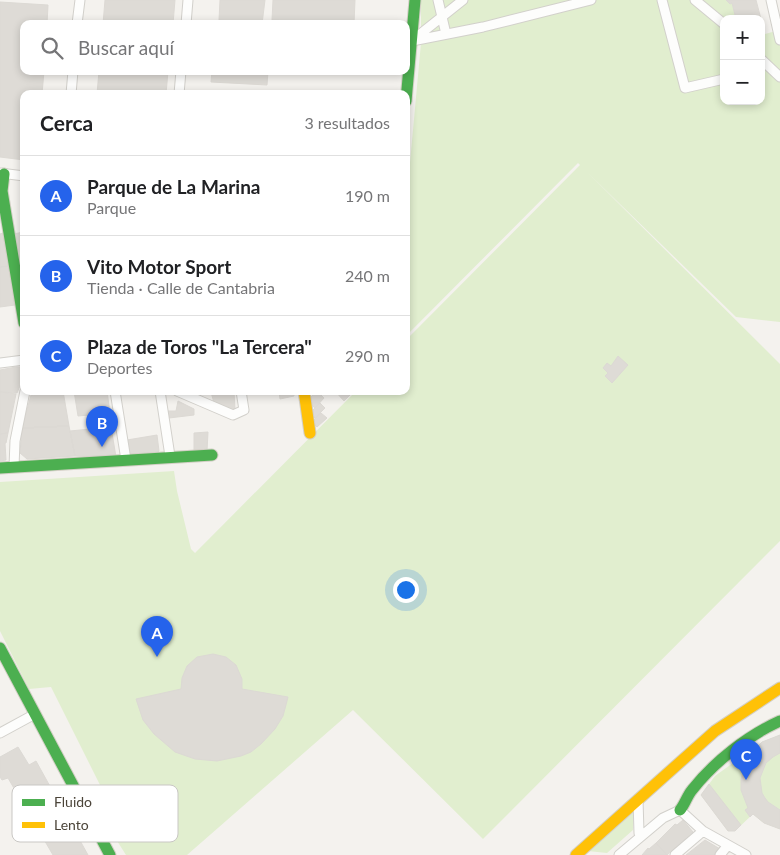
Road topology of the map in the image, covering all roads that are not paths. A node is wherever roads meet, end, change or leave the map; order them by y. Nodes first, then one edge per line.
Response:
1 (80, 0) edge
2 (188, 0) edge
3 (415, 0) edge
4 (438, 0) edge
5 (463, 0) edge
6 (591, 0) edge
7 (662, 0) edge
8 (696, 0) edge
9 (771, 0) edge
10 (442, 16) junction
11 (78, 20) edge
12 (186, 20) edge
13 (720, 21) edge
14 (446, 34) junction
15 (780, 40) edge
16 (412, 41) junction
17 (762, 60) edge
18 (410, 61) edge
19 (772, 69) junction
20 (765, 70) edge
21 (73, 75) edge
22 (181, 75) edge
23 (409, 75) edge
24 (780, 77) edge
25 (720, 80) edge
26 (71, 90) edge
27 (180, 90) edge
28 (407, 90) edge
29 (2, 173) edge
30 (20, 175) edge
31 (20, 299) edge
32 (20, 360) edge
33 (0, 363) edge
34 (24, 395) edge
35 (116, 395) edge
36 (161, 395) edge
37 (186, 395) edge
38 (242, 395) edge
39 (305, 395) edge
40 (310, 433) dead end
41 (212, 455) dead end
42 (170, 456) junction
43 (126, 460) junction
44 (14, 467) junction
45 (0, 468) edge
46 (0, 648) edge
47 (780, 688) edge
48 (767, 696) junction
49 (780, 700) edge
50 (35, 714) junction
51 (780, 721) edge
52 (0, 733) edge
53 (73, 785) edge
54 (638, 799) junction
55 (680, 810) junction
56 (703, 831) junction
57 (641, 836) junction
58 (103, 842) edge
59 (728, 845) junction
60 (110, 855) edge
61 (579, 855) edge
62 (619, 855) edge
63 (675, 855) edge
64 (720, 855) edge
65 (746, 855) edge

1 - 11 street
2 - 12 street
3 - 16 street
4 - 10 street
5 - 10 street
6 - 14 street
7 - 25 street
8 - 13 street
9 - 15 street
10 - 14 street
10 - 16 street
14 - 16 street
16 - 18 street
17 - 19 street
19 - 20 street
19 - 24 street
21 - 26 street
22 - 27 street
23 - 28 street
29 - 30 street
29 - 31 street
32 - 33 street
34 - 44 street
35 - 43 street
36 - 42 street
37 - 38 street
39 - 40 street
41 - 42 street
42 - 43 street
43 - 44 street
44 - 45 street
46 - 50 street
47 - 48 street
48 - 49 street
48 - 54 street
50 - 52 street
50 - 53 street
51 - 55 street
54 - 57 street
54 - 61 street
55 - 56 street
55 - 57 street
56 - 59 street
56 - 63 street
57 - 62 street
58 - 60 street
59 - 64 street
59 - 65 street

